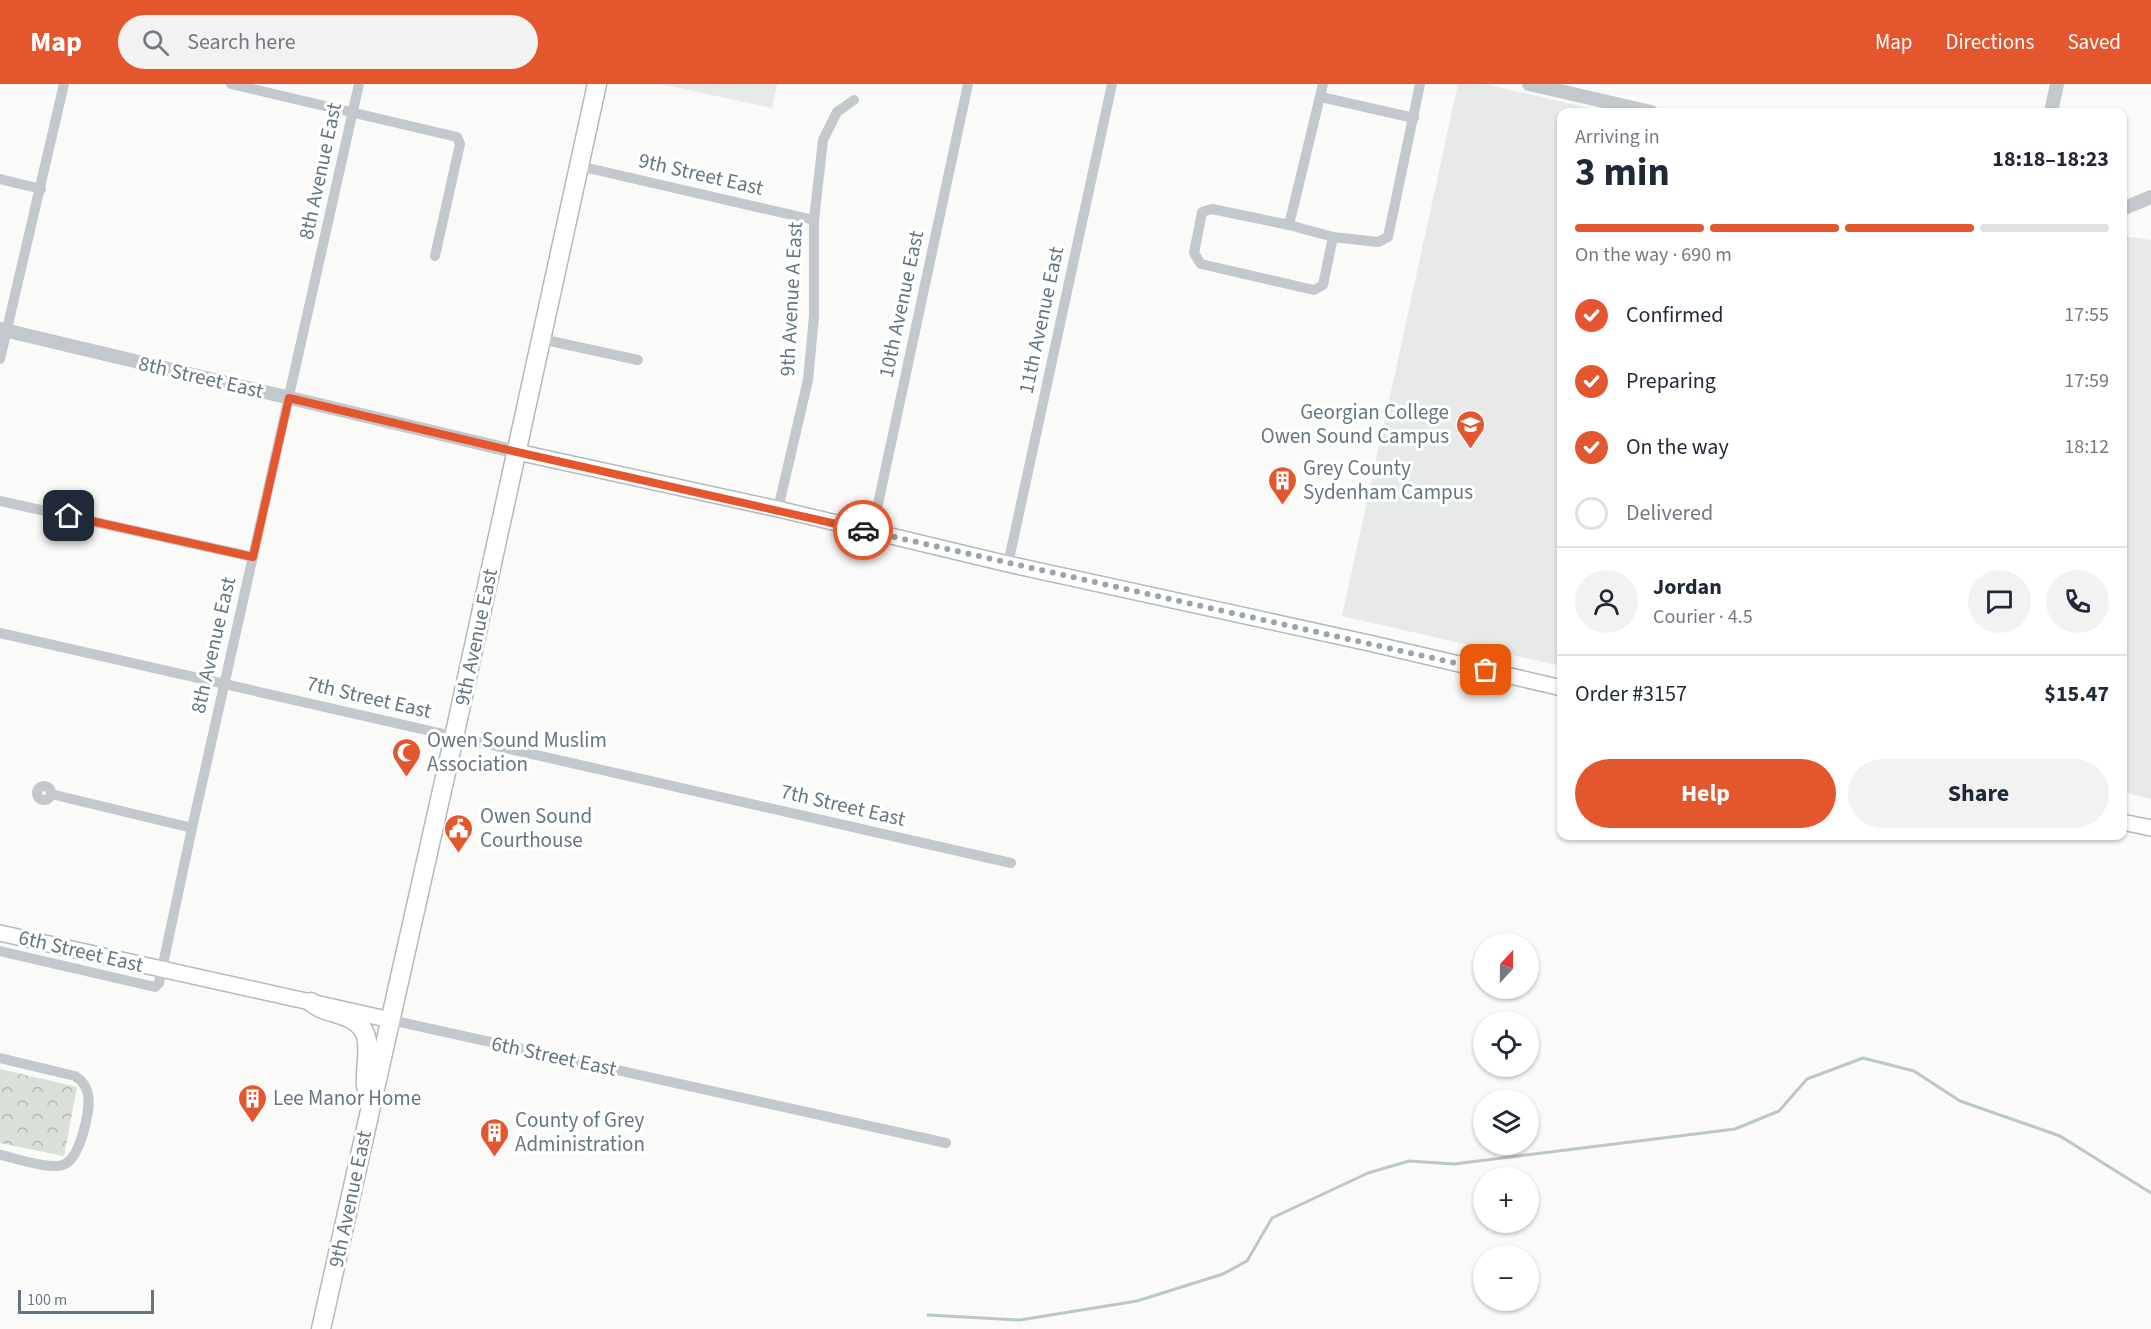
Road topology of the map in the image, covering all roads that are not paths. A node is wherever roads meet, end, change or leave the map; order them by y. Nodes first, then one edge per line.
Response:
1 (64, 84) edge
2 (231, 84) edge
3 (359, 84) edge
4 (597, 84) edge
5 (968, 84) edge
6 (1112, 84) edge
7 (1323, 84) edge
8 (1420, 84) edge
9 (1529, 84) edge
10 (2058, 84) edge
11 (1320, 98) junction
12 (854, 100) dead end
13 (1634, 108) edge
14 (2052, 108) edge
15 (352, 112) junction
16 (1414, 118) junction
17 (579, 166) junction
18 (0, 179) edge
19 (41, 189) junction
20 (2151, 197) edge
21 (2127, 206) edge
22 (814, 220) junction
23 (1289, 225) junction
24 (1333, 237) junction
25 (435, 256) dead end
26 (3, 330) edge
27 (541, 339) junction
28 (0, 359) edge
29 (638, 360) dead end
30 (289, 398) junction
31 (517, 452) junction
32 (0, 501) edge
33 (778, 509) junction
34 (872, 532) junction
35 (253, 557) junction
36 (1008, 564) junction
37 (0, 633) edge
38 (225, 683) junction
39 (1557, 687) edge
40 (454, 737) junction
41 (51, 794) dead end
42 (2127, 823) edge
43 (192, 828) junction
44 (2151, 828) edge
45 (1011, 863) dead end
46 (0, 933) edge
47 (0, 951) edge
48 (162, 969) junction
49 (311, 1002) junction
50 (391, 1020) junction
51 (0, 1058) edge
52 (368, 1118) junction
53 (946, 1143) dead end
54 (0, 1155) edge
55 (321, 1329) edge

1 - 19 street
2 - 15 street
3 - 15 street, 8th Avenue East
4 - 17 highway, 9th Avenue East
5 - 34 street, 10th Avenue East
6 - 36 street, 11th Avenue East
7 - 11 street
8 - 16 street
9 - 13 street
10 - 14 street
11 - 16 street
11 - 23 street
12 - 22 street, 9th Avenue A East
15 - 25 street
15 - 30 street, 8th Avenue East
16 - 24 street
17 - 22 street, 9th Street East
17 - 27 highway, 9th Avenue East
18 - 19 street
19 - 26 street
20 - 21 street
22 - 33 street, 9th Avenue A East
23 - 24 street
23 - 24 street
26 - 28 street
26 - 30 street, 8th Street East
27 - 29 street
27 - 31 highway, 9th Avenue East
30 - 31 street, 8th Street East
30 - 35 street, 8th Avenue East
31 - 33 main road, 8th Street East
31 - 40 highway, 9th Avenue East
32 - 35 street
33 - 34 main road, 8th Street East
34 - 36 main road, 8th Street East
35 - 38 street, 8th Avenue East
36 - 39 main road, 8th Street East
37 - 38 street, 7th Street East
38 - 40 street, 7th Street East
38 - 43 street, 8th Avenue East
40 - 45 street, 7th Street East
40 - 50 highway, 9th Avenue East
41 - 43 street
42 - 44 main road
43 - 48 street, 8th Avenue East
46 - 48 main road, 6th Street East
47 - 48 street, 6th Street East
48 - 49 main road, 6th Street East
49 - 50 main road, 6th Street East
49 - 52 highway
50 - 52 highway, 9th Avenue East
50 - 53 street, 6th Street East
51 - 54 street
52 - 55 highway, 9th Avenue East

